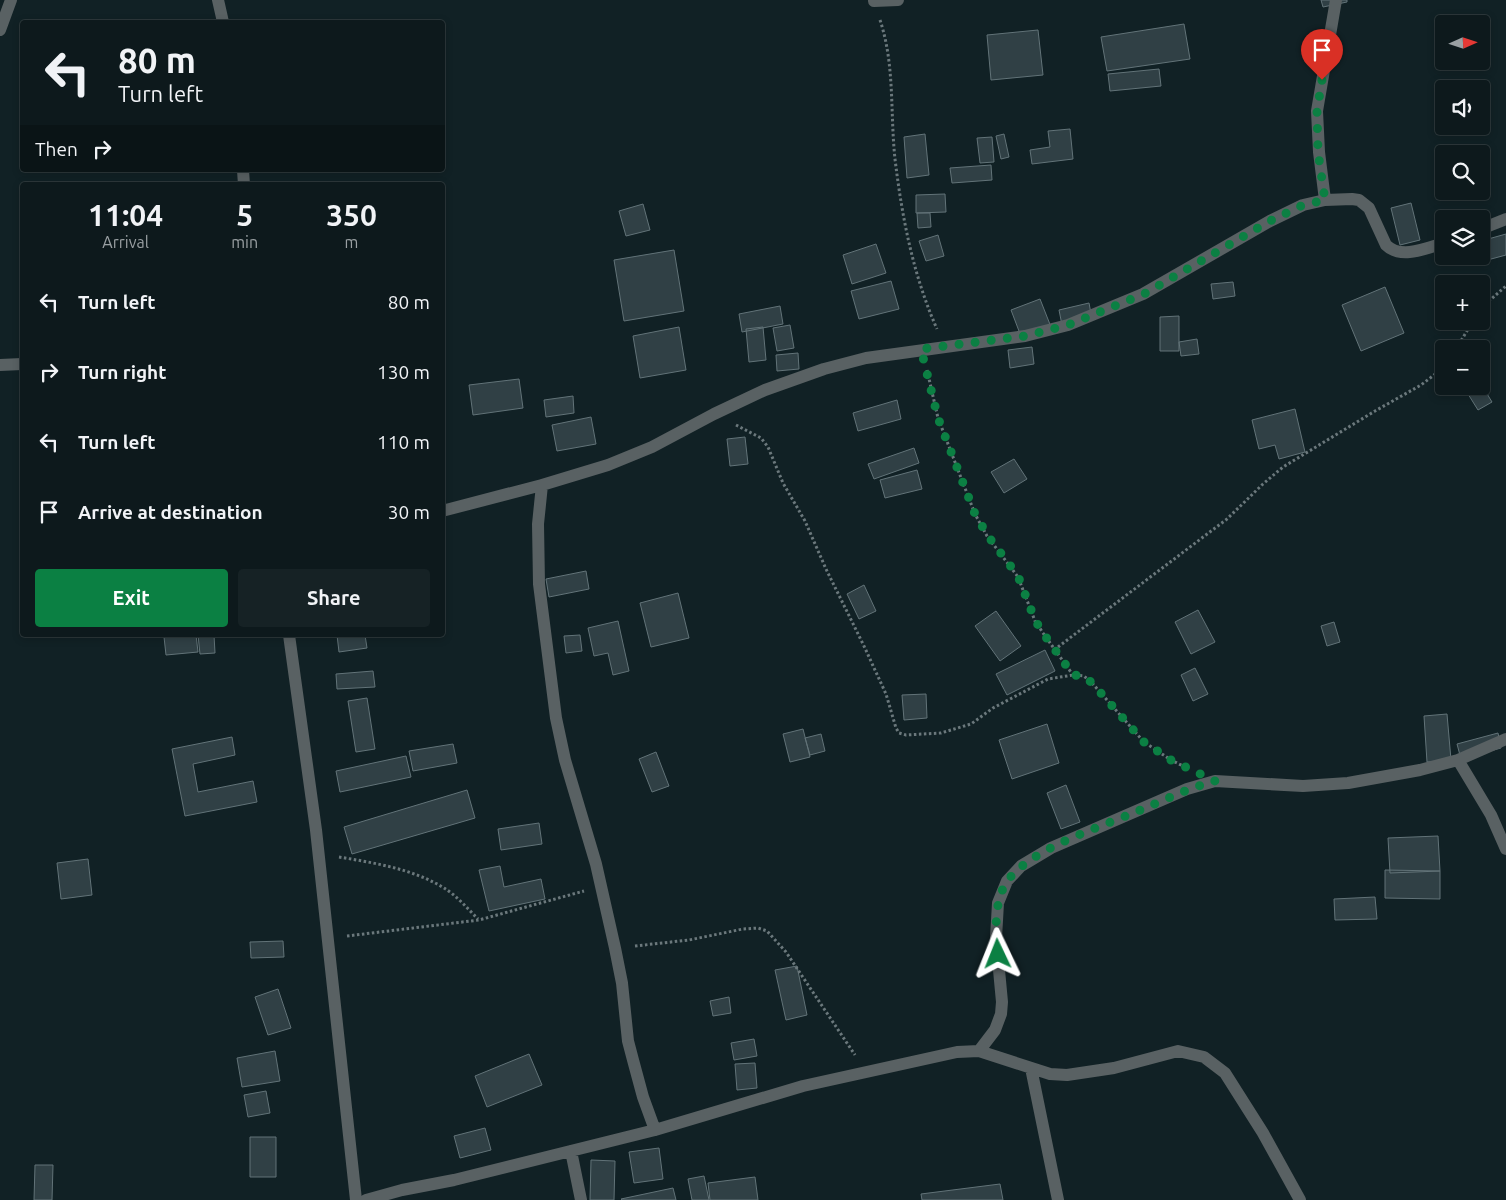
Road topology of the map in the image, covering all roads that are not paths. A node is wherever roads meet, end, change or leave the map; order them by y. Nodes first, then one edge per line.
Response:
1 (11, 0) edge
2 (218, 0) edge
3 (898, 0) edge
4 (1336, 0) edge
5 (874, 1) road end
6 (223, 20) edge
7 (0, 30) edge
8 (1325, 200) junction
9 (1506, 219) edge
10 (1490, 225) edge
11 (1435, 245) edge
12 (20, 364) edge
13 (0, 365) edge
14 (542, 485) junction
15 (445, 510) edge
16 (289, 637) edge
17 (1506, 739) edge
18 (1458, 760) junction
19 (1506, 849) edge
20 (979, 1051) junction
21 (1031, 1068) junction
22 (655, 1130) junction
23 (571, 1151) junction
24 (356, 1200) edge
25 (366, 1200) edge
26 (581, 1200) edge
27 (1058, 1200) edge
28 (1300, 1200) edge

1 - 7 street
2 - 6 street
3 - 5 street
4 - 8 street
8 - 11 street
8 - 14 street
9 - 10 street
12 - 13 street
14 - 15 street
14 - 22 street
16 - 24 street
17 - 18 street
18 - 19 street
18 - 20 street
20 - 21 street
20 - 22 street
21 - 27 street
21 - 28 street
22 - 23 street
23 - 25 street
23 - 26 street

